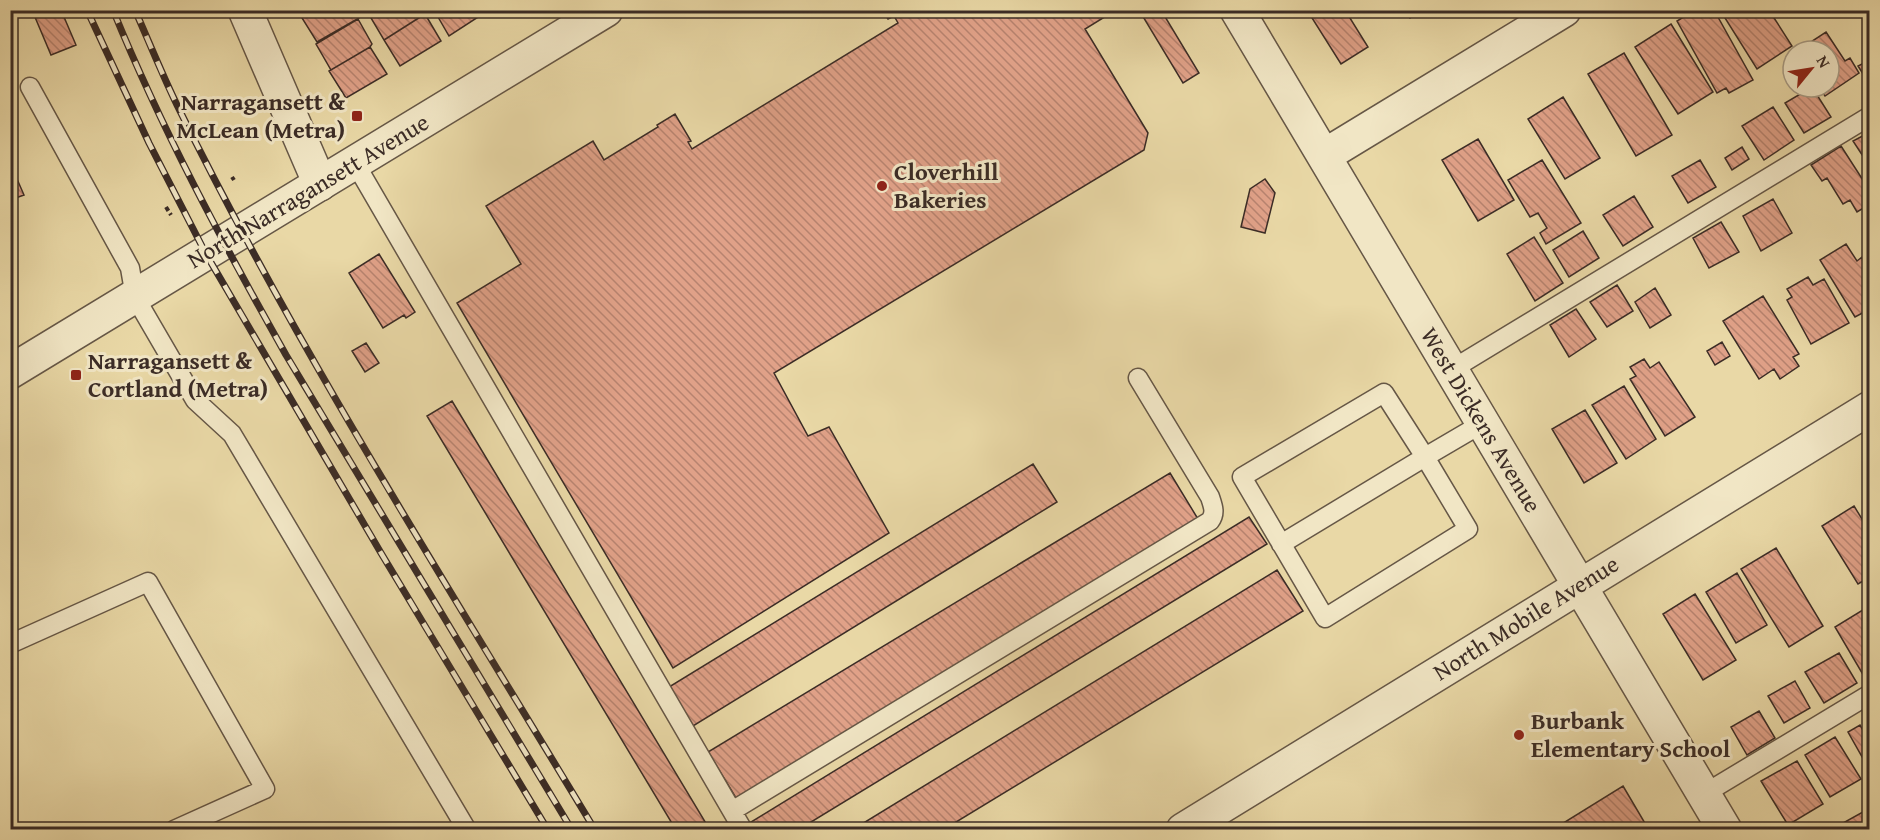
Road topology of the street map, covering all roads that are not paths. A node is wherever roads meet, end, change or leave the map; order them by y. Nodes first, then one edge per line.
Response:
1 (245, 10) edge
2 (606, 10) edge
3 (1237, 10) edge
4 (1564, 10) edge
5 (30, 87) dead end
6 (1869, 116) edge
7 (1324, 156) junction
8 (355, 163) junction
9 (320, 184) junction
10 (135, 297) junction
11 (1451, 370) junction
12 (10, 372) edge
13 (1138, 378) dead end
14 (1869, 408) edge
15 (1483, 423) junction
16 (1425, 457) junction
17 (1281, 544) junction
18 (1579, 585) junction
19 (10, 644) edge
20 (1869, 694) edge
21 (1704, 794) junction
22 (732, 811) junction
23 (174, 830) edge
24 (467, 830) edge
25 (743, 830) edge
26 (1183, 830) edge
27 (1725, 830) edge

1 - 9 street
2 - 8 street, North Narragansett Avenue
3 - 7 street, West Dickens Avenue
4 - 7 street
5 - 10 lane
6 - 11 lane
7 - 11 street, West Dickens Avenue
8 - 9 street, North Narragansett Avenue
8 - 22 lane
9 - 10 street, North Narragansett Avenue
10 - 12 street, North Narragansett Avenue
10 - 24 lane
11 - 15 street, West Dickens Avenue
13 - 22 lane
14 - 18 street, North Mobile Avenue
15 - 16 lane
15 - 18 street, West Dickens Avenue
16 - 17 lane
16 - 17 lane
16 - 17 lane
18 - 21 street, West Dickens Avenue
18 - 26 street, North Mobile Avenue
19 - 23 lane
20 - 21 lane
21 - 27 street, West Dickens Avenue
22 - 25 lane

